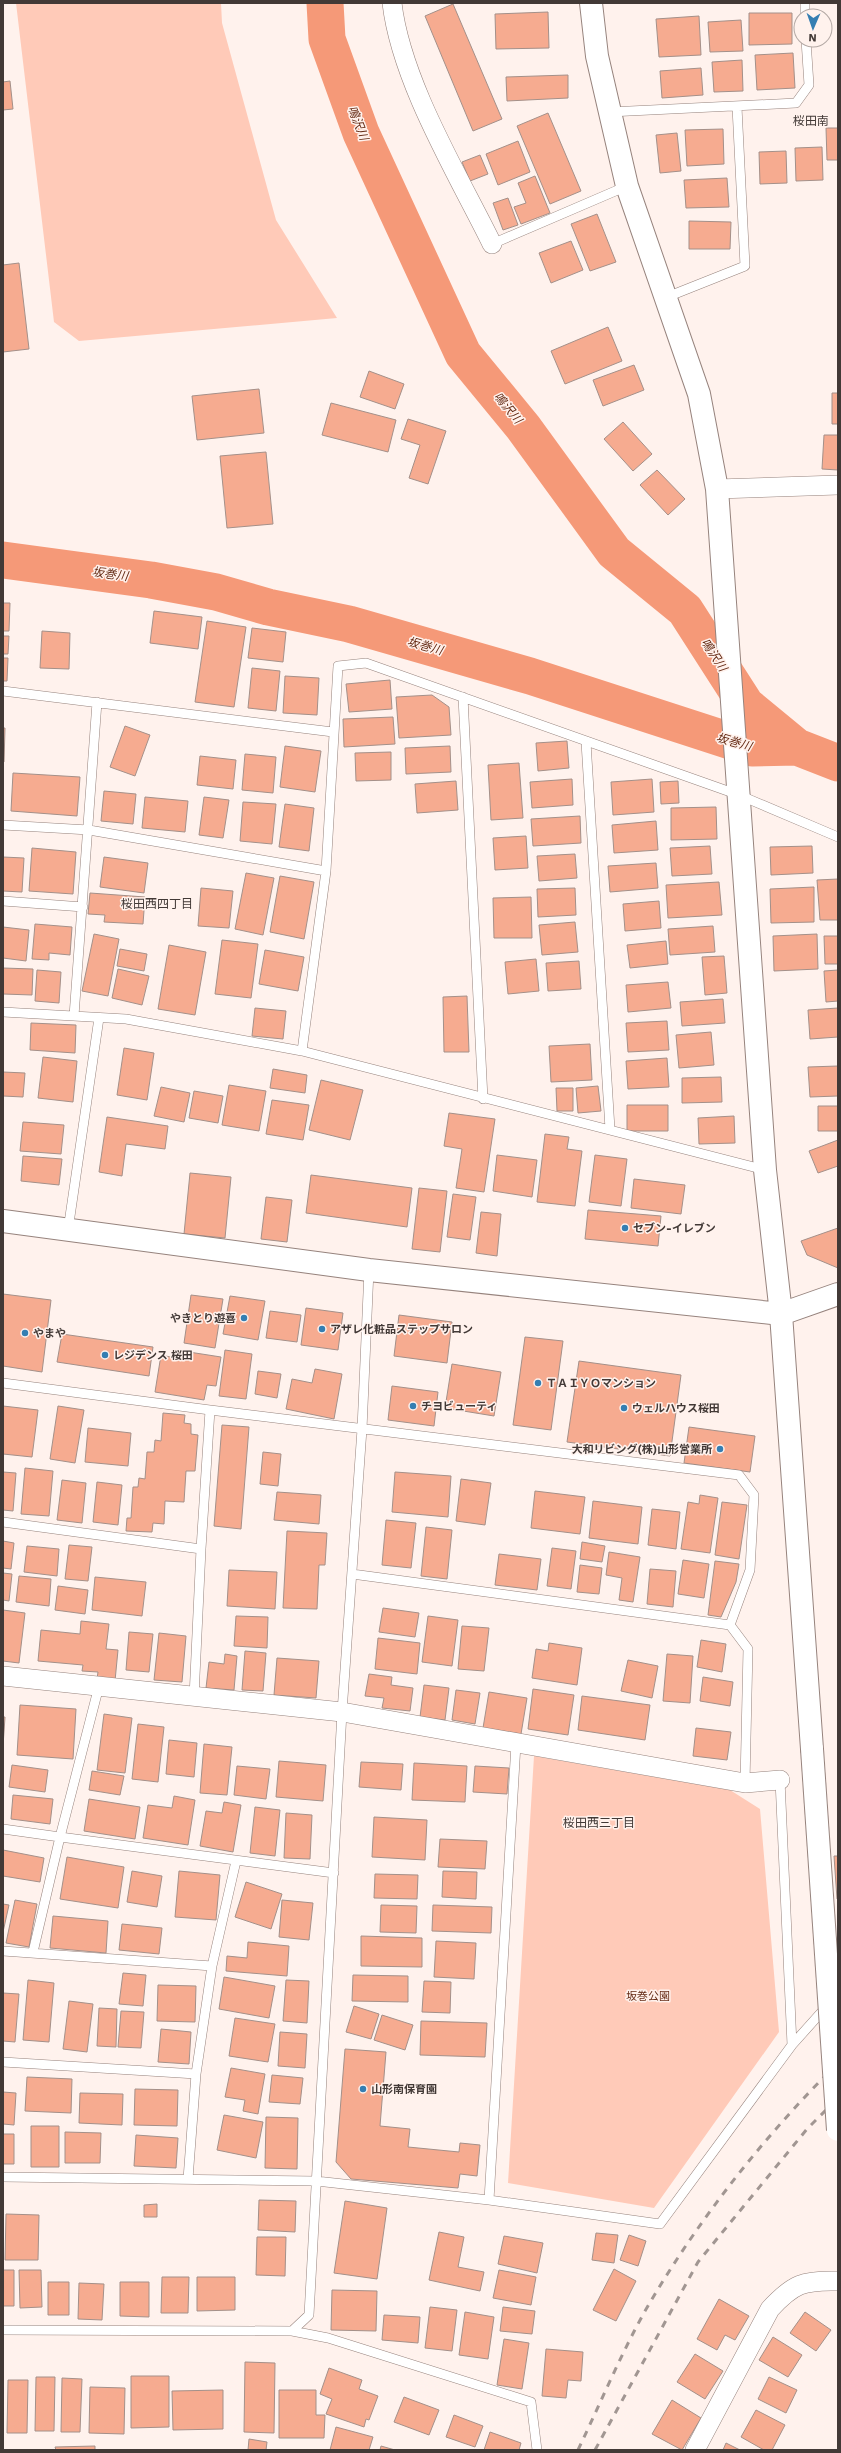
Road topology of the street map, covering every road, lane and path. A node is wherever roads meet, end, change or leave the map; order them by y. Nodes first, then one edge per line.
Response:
1 (392, 3) edge
2 (591, 3) edge
3 (806, 48) edge
4 (737, 107) junction
5 (609, 112) junction
6 (626, 186) junction
7 (492, 244) joint
8 (667, 298) junction
9 (838, 485) edge
10 (717, 489) junction
11 (3, 691) edge
12 (463, 697) junction
13 (97, 702) junction
14 (333, 732) junction
15 (586, 742) junction
16 (739, 795) junction
17 (3, 825) edge
18 (89, 830) junction
19 (838, 837) edge
20 (326, 871) junction
21 (3, 901) edge
22 (83, 907) junction
23 (3, 1012) edge
24 (74, 1016) junction
25 (99, 1018) junction
26 (302, 1051) junction
27 (483, 1099) junction
28 (610, 1129) junction
29 (765, 1170) junction
30 (3, 1221) edge
31 (68, 1230) junction
32 (369, 1270) junction
33 (838, 1294) edge
34 (781, 1314) junction
35 (3, 1383) edge
36 (210, 1410) junction
37 (362, 1429) junction
38 (3, 1522) edge
39 (201, 1549) junction
40 (352, 1574) junction
41 (730, 1625) junction
42 (3, 1676) edge
43 (99, 1686) junction
44 (194, 1697) junction
45 (342, 1712) junction
46 (516, 1744) junction
47 (780, 1780) joint
48 (745, 1783) junction
49 (3, 1830) edge
50 (60, 1837) junction
51 (236, 1861) junction
52 (334, 1873) junction
53 (3, 1951) edge
54 (33, 1952) junction
55 (212, 1966) junction
56 (838, 1994) edge
57 (792, 2045) junction
58 (3, 2062) edge
59 (196, 2074) junction
60 (838, 2130) edge
61 (3, 2177) edge
62 (188, 2179) junction
63 (316, 2181) junction
64 (489, 2200) junction
65 (838, 2281) edge
66 (3, 2330) edge
67 (292, 2331) junction
68 (537, 2450) edge
69 (694, 2450) edge

1 - 7 street
2 - 5 street
3 - 4 lane
4 - 5 lane
4 - 8 lane
5 - 6 street
6 - 7 lane
6 - 8 street
8 - 10 street
9 - 10 street
10 - 16 street
11 - 13 lane
12 - 14 lane
12 - 15 lane
12 - 27 lane
13 - 14 lane
13 - 18 lane
14 - 20 lane
15 - 16 lane
15 - 28 lane
16 - 19 lane
16 - 29 street
17 - 18 lane
18 - 20 lane
18 - 22 lane
20 - 26 lane
21 - 22 lane
22 - 24 lane
23 - 24 lane
24 - 25 lane
25 - 26 lane
25 - 31 lane
26 - 27 lane
27 - 28 lane
28 - 29 lane
29 - 34 street
30 - 31 street
31 - 32 street
32 - 34 street
32 - 37 lane
33 - 34 street
34 - 60 street, bridge
35 - 36 lane
36 - 37 lane
36 - 39 lane
37 - 40 lane
37 - 41 lane
38 - 39 lane
39 - 44 lane
40 - 41 lane
40 - 45 lane
41 - 48 lane
42 - 43 street
43 - 44 street
43 - 50 lane
44 - 45 street
45 - 46 street
45 - 52 lane
46 - 48 street
46 - 64 lane
47 - 48 street
47 - 57 lane
49 - 50 lane
50 - 51 lane
50 - 54 lane
51 - 52 lane
51 - 55 lane
52 - 63 lane
53 - 54 lane
54 - 55 lane
55 - 59 lane
56 - 57 lane
57 - 64 lane
58 - 59 lane
59 - 62 lane
61 - 62 lane
62 - 63 lane
63 - 64 lane
63 - 67 lane
65 - 69 street
66 - 67 lane
67 - 68 lane

